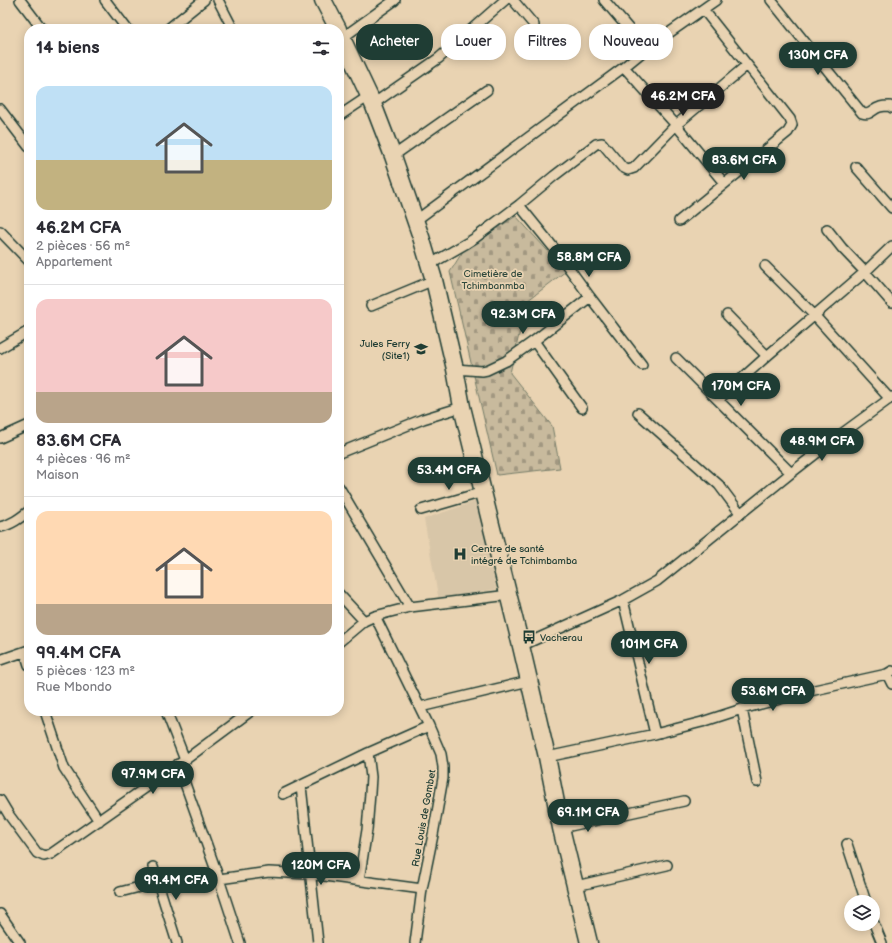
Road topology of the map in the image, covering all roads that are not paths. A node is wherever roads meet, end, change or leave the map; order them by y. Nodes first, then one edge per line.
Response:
1 (20, 0) edge
2 (105, 0) edge
3 (204, 0) edge
4 (218, 0) edge
5 (324, 0) edge
6 (394, 0) edge
7 (505, 0) edge
8 (513, 0) edge
9 (604, 0) edge
10 (716, 0) edge
11 (770, 0) edge
12 (703, 9) junction
13 (38, 24) edge
14 (123, 24) edge
15 (174, 24) edge
16 (230, 24) edge
17 (336, 24) edge
18 (533, 24) edge
19 (625, 24) edge
20 (673, 30) edge
21 (344, 31) edge
22 (344, 42) edge
23 (633, 60) edge
24 (747, 65) junction
25 (624, 67) junction
26 (487, 90) dead end
27 (371, 100) junction
28 (892, 108) edge
29 (1, 112) edge
30 (344, 114) edge
31 (676, 125) junction
32 (24, 138) edge
33 (393, 156) junction
34 (856, 167) dead end
35 (724, 184) junction
36 (519, 206) junction
37 (892, 208) edge
38 (415, 221) junction
39 (679, 221) dead end
40 (827, 229) dead end
41 (0, 231) edge
42 (892, 246) edge
43 (24, 256) edge
44 (429, 265) junction
45 (765, 266) dead end
46 (865, 272) junction
47 (434, 280) junction
48 (590, 298) junction
49 (892, 303) edge
50 (371, 306) dead end
51 (727, 315) dead end
52 (814, 315) junction
53 (24, 334) edge
54 (534, 341) junction
55 (0, 348) edge
56 (767, 356) junction
57 (676, 358) dead end
58 (642, 365) dead end
59 (455, 369) junction
60 (891, 398) edge
61 (718, 399) junction
62 (462, 407) junction
63 (582, 408) dead end
64 (638, 413) dead end
65 (24, 427) edge
66 (0, 438) edge
67 (344, 451) edge
68 (791, 473) junction
69 (483, 492) junction
70 (344, 495) edge
71 (421, 510) dead end
72 (24, 514) edge
73 (740, 514) junction
74 (0, 527) edge
75 (508, 595) junction
76 (344, 599) edge
77 (623, 600) junction
78 (410, 607) junction
79 (375, 616) junction
80 (364, 621) junction
81 (344, 638) edge
82 (521, 646) junction
83 (24, 652) edge
84 (0, 660) edge
85 (889, 672) edge
86 (529, 681) junction
87 (892, 684) edge
88 (420, 707) junction
89 (742, 709) junction
90 (47, 716) edge
91 (167, 716) edge
92 (244, 716) edge
93 (430, 726) junction
94 (655, 734) junction
95 (368, 752) junction
96 (547, 757) junction
97 (181, 762) junction
98 (757, 782) dead end
99 (301, 786) junction
100 (283, 794) dead end
101 (0, 800) edge
102 (684, 801) dead end
103 (99, 821) junction
104 (562, 828) junction
105 (847, 844) dead end
106 (667, 865) dead end
107 (153, 867) dead end
108 (310, 874) junction
109 (219, 879) junction
110 (359, 880) junction
111 (159, 882) junction
112 (576, 886) junction
113 (422, 889) junction
114 (120, 892) dead end
115 (864, 895) edge
116 (0, 914) edge
117 (877, 931) edge
118 (20, 943) edge
119 (177, 943) edge
120 (240, 943) edge
121 (318, 943) edge
122 (415, 943) edge
123 (589, 943) edge
124 (882, 943) edge

1 - 13 street
2 - 14 street
3 - 15 street
4 - 16 street
5 - 17 highway
6 - 21 street
7 - 27 street
8 - 18 street
9 - 19 street
10 - 12 street
11 - 28 street
12 - 20 street
12 - 24 street
22 - 27 highway
23 - 25 street
24 - 31 street
24 - 35 street
25 - 31 street
25 - 38 street
26 - 33 street
27 - 30 street
27 - 33 highway
29 - 32 street
31 - 35 street
31 - 36 street
33 - 38 highway
34 - 37 street
35 - 39 street
36 - 44 street
36 - 48 street
38 - 44 highway
40 - 46 street
41 - 43 street
42 - 46 street
44 - 47 highway
45 - 52 street
46 - 49 street
46 - 52 street
47 - 50 street
47 - 59 highway
48 - 54 street
48 - 58 street
51 - 56 street
52 - 56 street
52 - 60 street
53 - 55 street
54 - 59 street
54 - 63 street
56 - 61 street
57 - 61 street
59 - 62 highway
60 - 68 street
61 - 68 street
62 - 67 street
62 - 69 highway
64 - 73 street
65 - 66 street
68 - 73 street
69 - 71 street
69 - 75 highway
70 - 78 street
72 - 74 street
73 - 77 street
75 - 78 street
75 - 82 highway
76 - 80 street
77 - 82 street
77 - 94 street
78 - 79 street
79 - 80 street
79 - 88 street, Rue Louis de Gombet
80 - 81 street
82 - 86 highway
83 - 84 street
85 - 87 street
85 - 89 street
86 - 88 street
86 - 96 highway
88 - 93 street, Rue Louis de Gombet
89 - 94 street
89 - 98 street
90 - 103 street
91 - 97 street
92 - 97 street
93 - 95 street
93 - 113 street, Rue Louis de Gombet
94 - 96 street
95 - 99 street
95 - 110 street
96 - 104 highway
97 - 103 street
97 - 109 street
99 - 100 street
99 - 108 street
101 - 103 street
102 - 104 street
104 - 112 highway
105 - 115 street
106 - 112 street
107 - 111 street
108 - 109 street
108 - 110 street
108 - 121 street
109 - 120 street
110 - 113 street
111 - 114 street
111 - 119 street
112 - 123 highway
113 - 122 street, Rue Louis de Gombet
116 - 118 street
117 - 124 street

